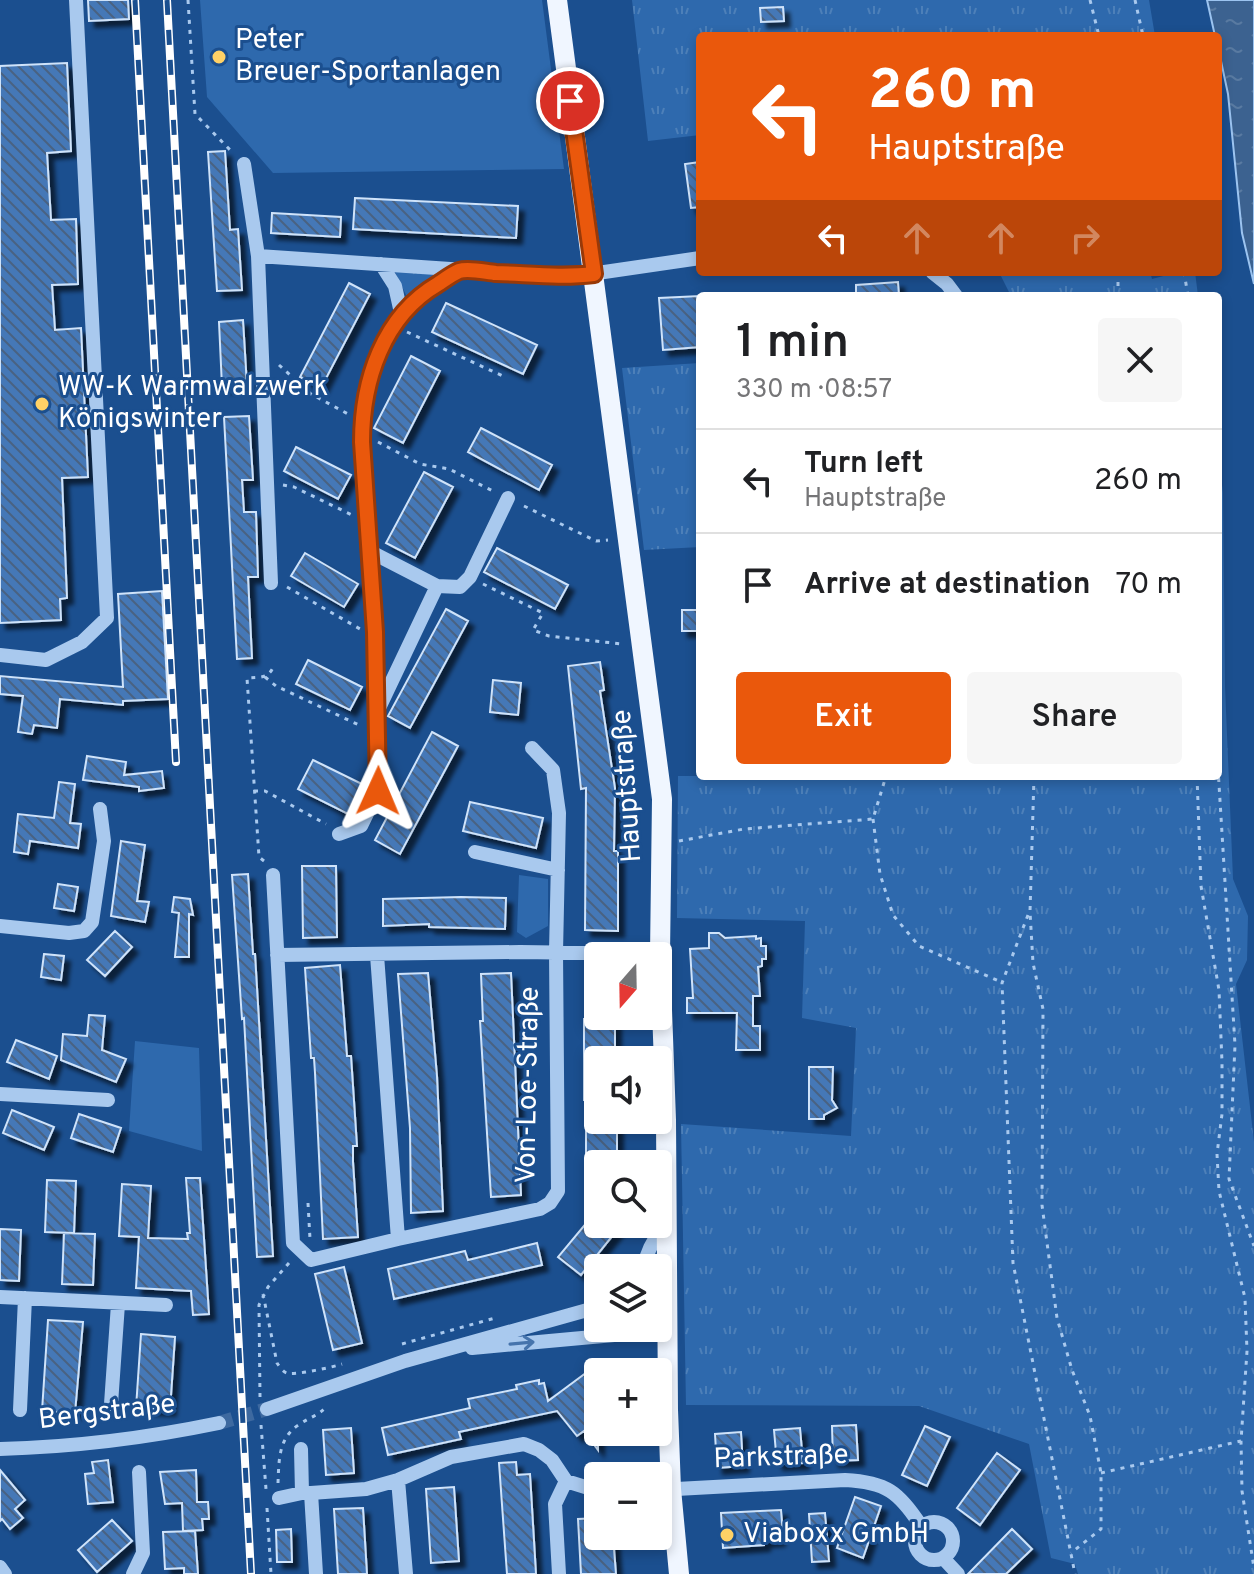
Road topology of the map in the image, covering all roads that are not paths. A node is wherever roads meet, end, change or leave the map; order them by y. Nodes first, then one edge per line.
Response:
1 (76, 0) edge
2 (557, 0) edge
3 (244, 164) road end
4 (258, 256) junction
5 (696, 259) edge
6 (381, 264) junction
7 (460, 271) junction
8 (594, 274) junction
9 (937, 276) edge
10 (953, 292) edge
11 (398, 319) junction
12 (508, 498) road end
13 (371, 552) junction
14 (271, 583) dead end
15 (437, 586) junction
16 (0, 655) edge
17 (377, 711) junction
18 (532, 748) dead end
19 (100, 809) dead end
20 (339, 834) road end
21 (475, 852) dead end
22 (558, 870) junction
23 (273, 875) dead end
24 (0, 926) edge
25 (660, 942) edge
26 (556, 952) junction
27 (584, 953) edge
28 (277, 955) junction
29 (377, 955) junction
30 (662, 1030) edge
31 (0, 1094) edge
32 (108, 1100) dead end
33 (665, 1150) edge
34 (398, 1239) junction
35 (0, 1297) edge
36 (25, 1298) junction
37 (118, 1304) junction
38 (166, 1305) dead end
39 (584, 1311) edge
40 (584, 1338) edge
41 (669, 1342) edge
42 (444, 1350) junction
43 (111, 1404) dead end
44 (267, 1409) tunnel mouth
45 (20, 1410) dead end
46 (219, 1423) tunnel mouth
47 (0, 1449) edge
48 (301, 1449) dead end
49 (665, 1462) edge
50 (139, 1472) dead end
51 (398, 1480) junction
52 (566, 1481) junction
53 (584, 1487) edge
54 (672, 1489) edge
55 (306, 1493) junction
56 (279, 1498) road end
57 (921, 1526) junction
58 (672, 1534) edge
59 (943, 1558) junction
60 (0, 1567) edge
61 (5, 1574) edge
62 (133, 1574) edge
63 (316, 1574) edge
64 (406, 1574) edge
65 (559, 1574) edge
66 (679, 1574) edge
67 (958, 1574) edge

1 - 16 street
2 - 8 main road, Hauptstraße
3 - 4 street
4 - 6 street
4 - 14 street
5 - 8 street
6 - 7 street
6 - 11 street
7 - 8 street
7 - 11 street
8 - 25 main road, Hauptstraße
9 - 10 street
11 - 13 street
12 - 15 street
13 - 15 street
13 - 17 street
15 - 17 street
17 - 20 street
18 - 22 street, Von-Loe-Straße
19 - 24 street
21 - 22 street
22 - 26 street, Von-Loe-Straße
23 - 28 street
26 - 27 street, Von-Loe-Straße
26 - 29 street, Von-Loe-Straße
26 - 34 street, Von-Loe-Straße
28 - 29 street, Von-Loe-Straße
28 - 34 street, Von-Loe-Straße
29 - 34 street
30 - 33 main road, Hauptstraße
31 - 32 street
35 - 36 street
36 - 37 street
36 - 45 street
37 - 38 street
37 - 43 street
39 - 42 street
42 -> 40 street
41 - 49 main road, Hauptstraße
42 - 44 street
46 - 47 street, Bergstraße
48 - 55 street
50 - 62 street
51 - 52 street
51 - 55 street
51 - 64 street
52 - 53 street
52 - 65 street
54 - 57 street, Parkstraße
55 - 56 street
55 - 63 street
57 - 59 street, Parkstraße
57 - 59 street
58 - 66 main road, Hauptstraße
59 - 67 street
60 - 61 street

